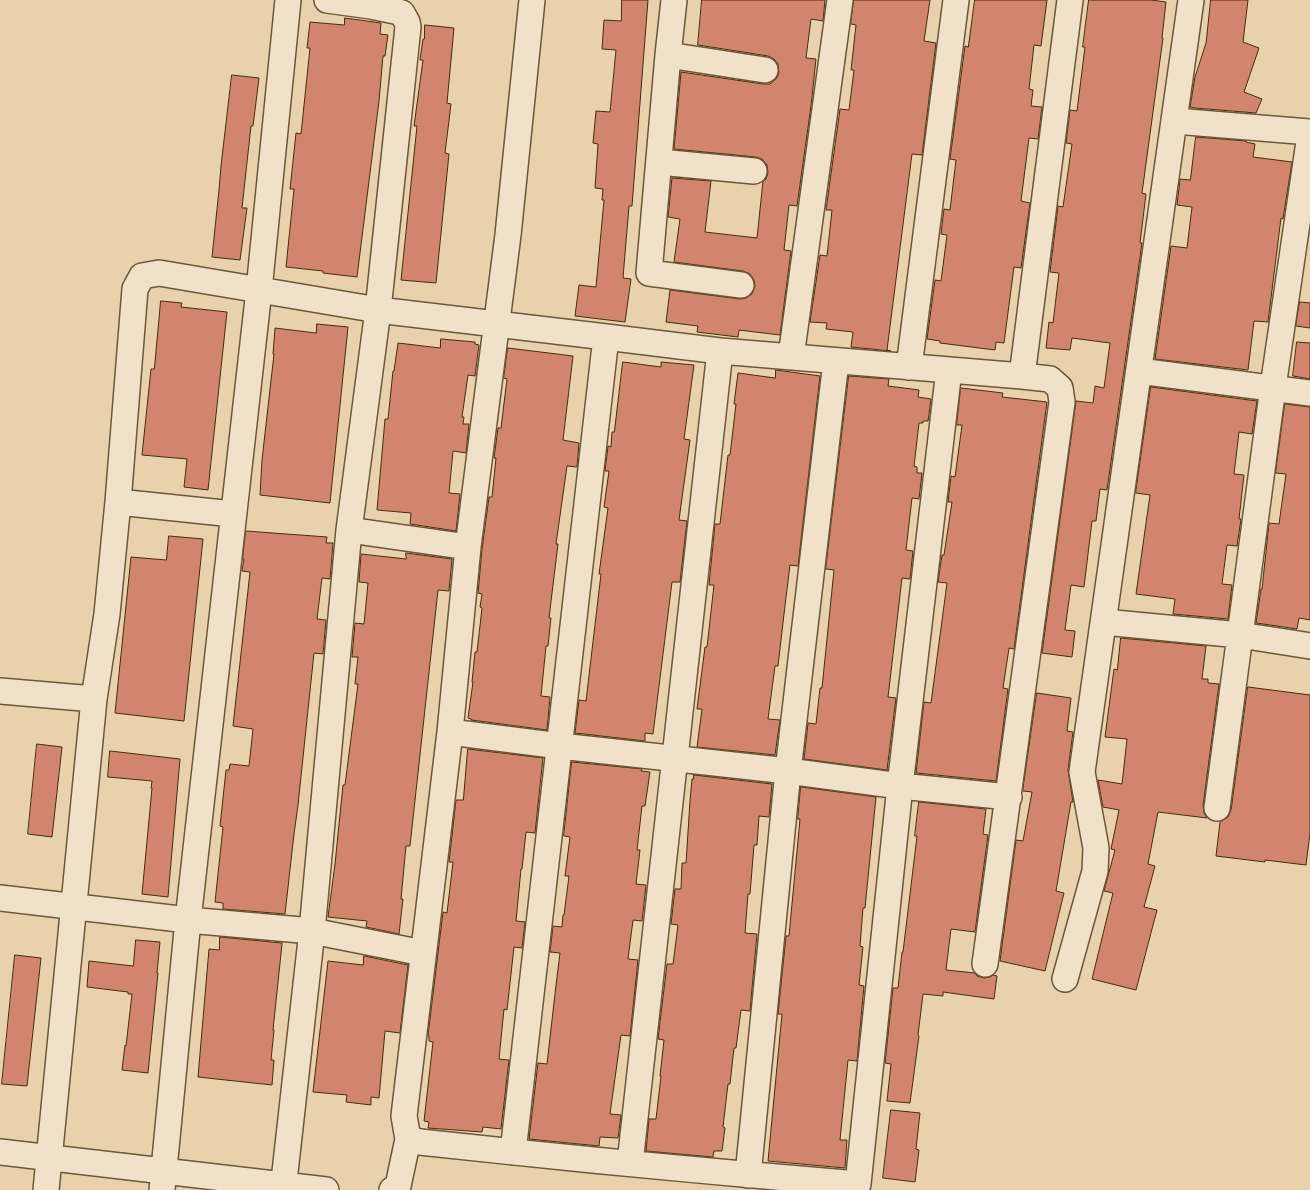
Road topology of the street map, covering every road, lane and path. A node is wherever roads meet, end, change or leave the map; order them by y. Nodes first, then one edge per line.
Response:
1 (288, 0) edge
2 (327, 0) edge
3 (532, 0) edge
4 (674, 0) edge
5 (840, 0) edge
6 (956, 0) edge
7 (1070, 0) edge
8 (1192, 0) edge
9 (371, 3) edge
10 (668, 54) junction
11 (765, 70) dead end
12 (1175, 121) junction
13 (1310, 134) edge
14 (659, 162) junction
15 (754, 171) dead end
16 (741, 285) dead end
17 (259, 290) junction
18 (378, 310) junction
19 (496, 324) junction
20 (606, 337) junction
21 (720, 351) junction
22 (792, 357) junction
23 (836, 361) junction
24 (909, 367) junction
25 (949, 370) junction
26 (1139, 371) junction
27 (1022, 376) junction
28 (1273, 387) junction
29 (1310, 393) edge
30 (118, 502) junction
31 (233, 514) junction
32 (349, 530) junction
33 (468, 547) junction
34 (1104, 622) junction
35 (1240, 635) junction
36 (1310, 646) edge
37 (0, 691) edge
38 (94, 699) junction
39 (450, 732) junction
40 (560, 746) junction
41 (676, 759) junction
42 (788, 771) junction
43 (900, 786) junction
44 (1009, 797) junction
45 (1217, 808) dead end
46 (0, 898) edge
47 (74, 907) junction
48 (188, 920) junction
49 (312, 931) junction
50 (423, 953) junction
51 (985, 964) dead end
52 (1065, 979) dead end
53 (408, 1139) junction
54 (0, 1152) edge
55 (513, 1152) junction
56 (50, 1158) junction
57 (630, 1163) junction
58 (748, 1175) junction
59 (163, 1180) edge
60 (283, 1188) edge
61 (46, 1190) edge
62 (326, 1190) edge
63 (392, 1190) edge

1 - 17 street
2 - 9 street
3 - 19 street
4 - 10 street
5 - 22 street
6 - 24 street
7 - 27 street
8 - 12 street
9 - 18 street
10 - 11 street
10 - 14 street
12 - 13 street
12 - 26 street
13 - 28 street
14 - 15 street
14 - 16 street
17 - 18 street
17 - 30 street
17 - 31 street
18 - 19 street
18 - 32 street
19 - 20 street
19 - 33 street
20 - 21 street
20 - 40 street
21 - 22 street
21 - 41 street
22 - 23 street
23 - 24 street
23 - 42 street
24 - 25 street
25 - 27 street
25 - 43 street
26 - 28 street
26 - 34 street
27 - 44 street
28 - 29 street
28 - 35 street
30 - 31 street
30 - 38 street
31 - 48 street
32 - 33 street
32 - 49 street
33 - 39 street
34 - 35 street
34 - 52 street
35 - 36 street
35 - 45 street
37 - 38 street
38 - 47 street
39 - 40 street
39 - 50 street
40 - 41 street
40 - 55 street
41 - 42 street
41 - 57 street
42 - 43 street
42 - 58 street
43 - 44 street
43 - 58 street
44 - 51 street
46 - 47 street
47 - 48 street
47 - 56 street
48 - 49 street
48 - 59 street
49 - 50 street
49 - 60 street
50 - 53 street
53 - 55 street
53 - 63 street
54 - 56 street
55 - 57 street
56 - 59 street
56 - 61 street
57 - 58 street
59 - 60 street
60 - 62 street

